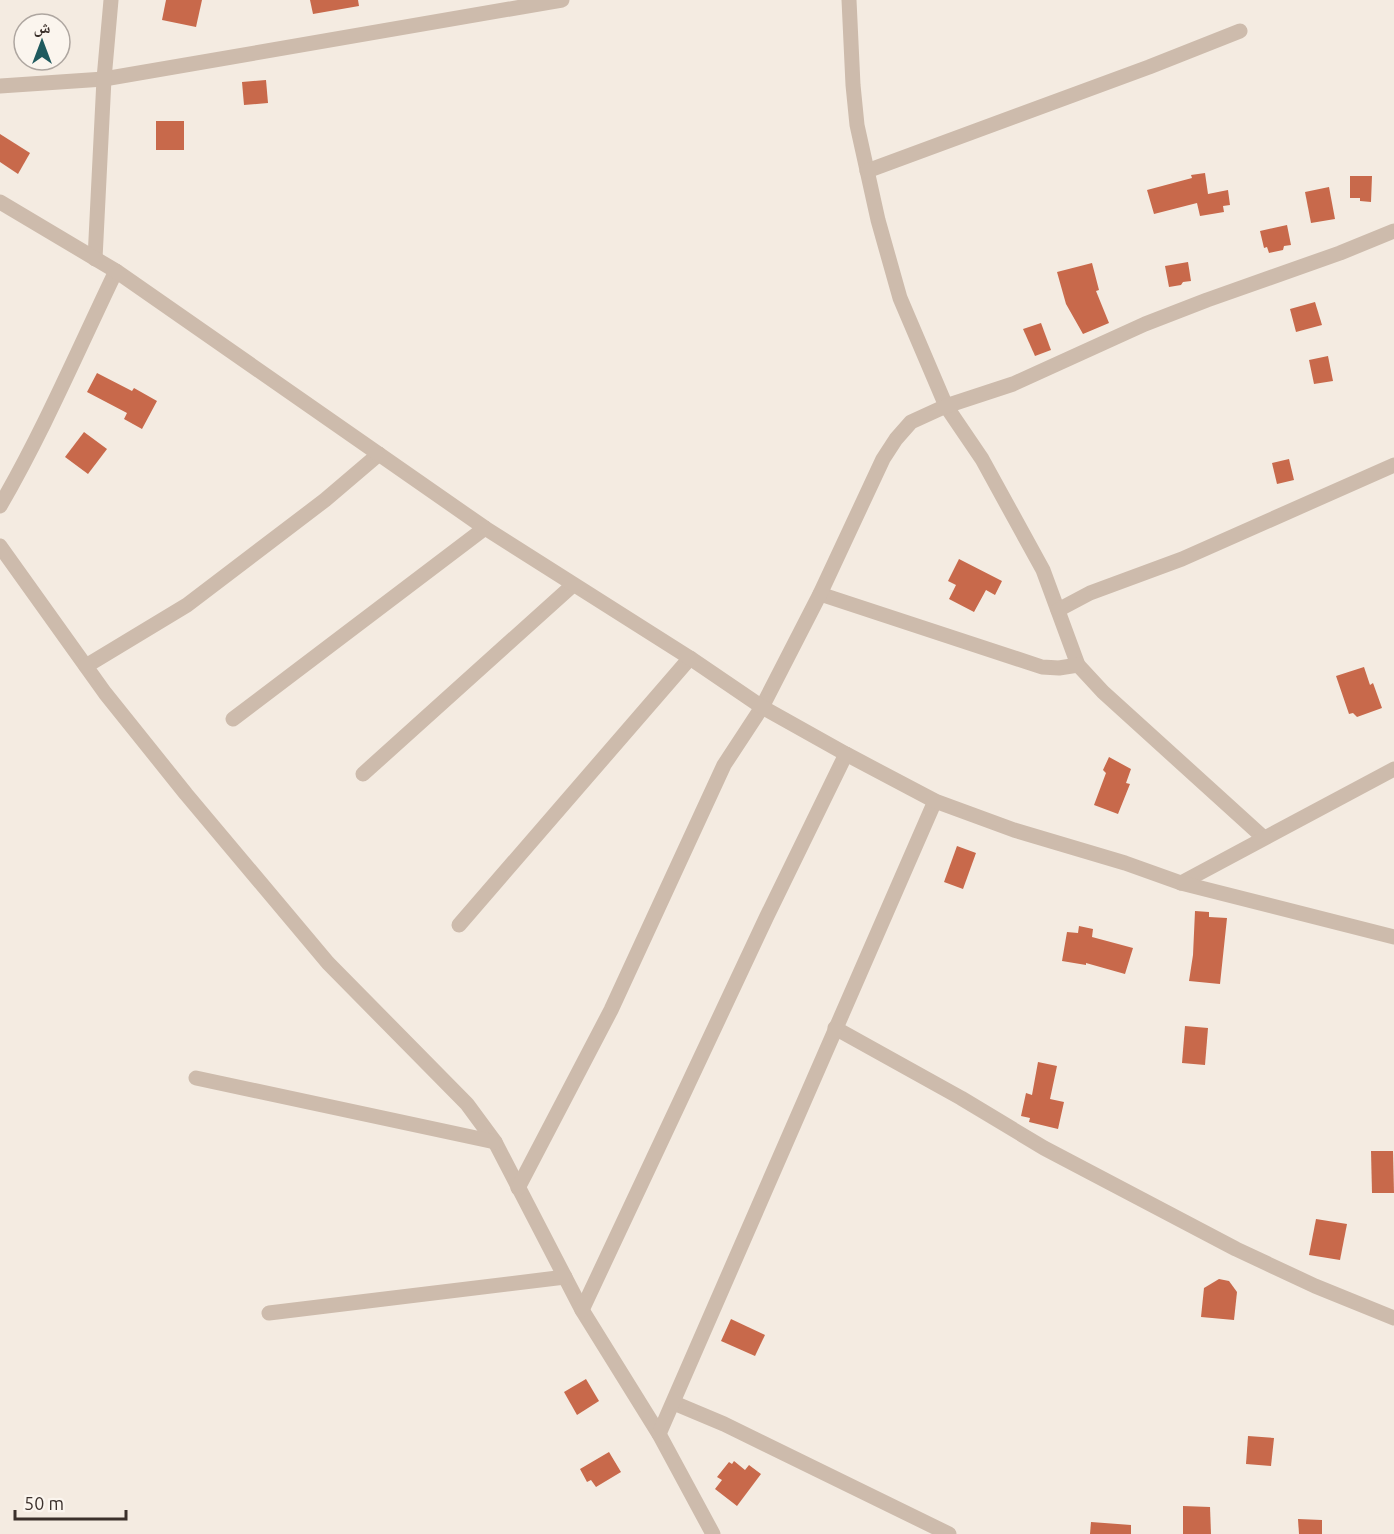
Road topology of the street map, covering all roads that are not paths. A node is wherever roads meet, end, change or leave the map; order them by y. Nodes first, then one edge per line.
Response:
1 (111, 0) edge
2 (562, 0) edge
3 (849, 0) edge
4 (1240, 31) dead end
5 (104, 79) junction
6 (0, 86) edge
7 (867, 171) junction
8 (0, 202) edge
9 (1394, 231) edge
10 (95, 259) junction
11 (116, 271) junction
12 (946, 406) junction
13 (379, 454) junction
14 (1394, 465) edge
15 (0, 506) edge
16 (485, 528) junction
17 (1, 550) edge
18 (573, 585) junction
19 (820, 594) junction
20 (1058, 610) junction
21 (690, 658) junction
22 (1078, 665) junction
23 (87, 666) junction
24 (762, 707) junction
25 (233, 719) dead end
26 (846, 754) junction
27 (1394, 769) edge
28 (363, 774) dead end
29 (935, 801) junction
30 (1263, 838) junction
31 (1180, 883) junction
32 (459, 925) dead end
33 (1394, 937) edge
34 (835, 1028) junction
35 (196, 1078) dead end
36 (495, 1142) junction
37 (518, 1188) junction
38 (565, 1277) junction
39 (582, 1310) junction
40 (269, 1313) dead end
41 (1394, 1318) edge
42 (674, 1403) junction
43 (659, 1434) junction
44 (713, 1534) edge
45 (949, 1534) edge

1 - 5 street
2 - 5 street
3 - 7 street
4 - 7 street
5 - 6 street
5 - 10 street
7 - 12 street
8 - 10 street
9 - 12 street
10 - 11 street
11 - 13 street
11 - 15 street
12 - 19 street
12 - 20 street
13 - 16 street
13 - 23 street
14 - 20 street
16 - 18 street
16 - 25 street
17 - 23 street
18 - 21 street
18 - 28 street
19 - 22 street
19 - 24 street
20 - 22 street
21 - 24 street
21 - 32 street
22 - 30 street
23 - 36 street
24 - 26 street
24 - 37 street
26 - 29 street
26 - 39 street
27 - 30 street
29 - 31 street
29 - 34 street
30 - 31 street
31 - 33 street
34 - 41 street
34 - 42 street
35 - 36 street
36 - 37 street
37 - 38 street
38 - 39 street
38 - 40 street
39 - 43 street
42 - 43 street
42 - 45 street
43 - 44 street

